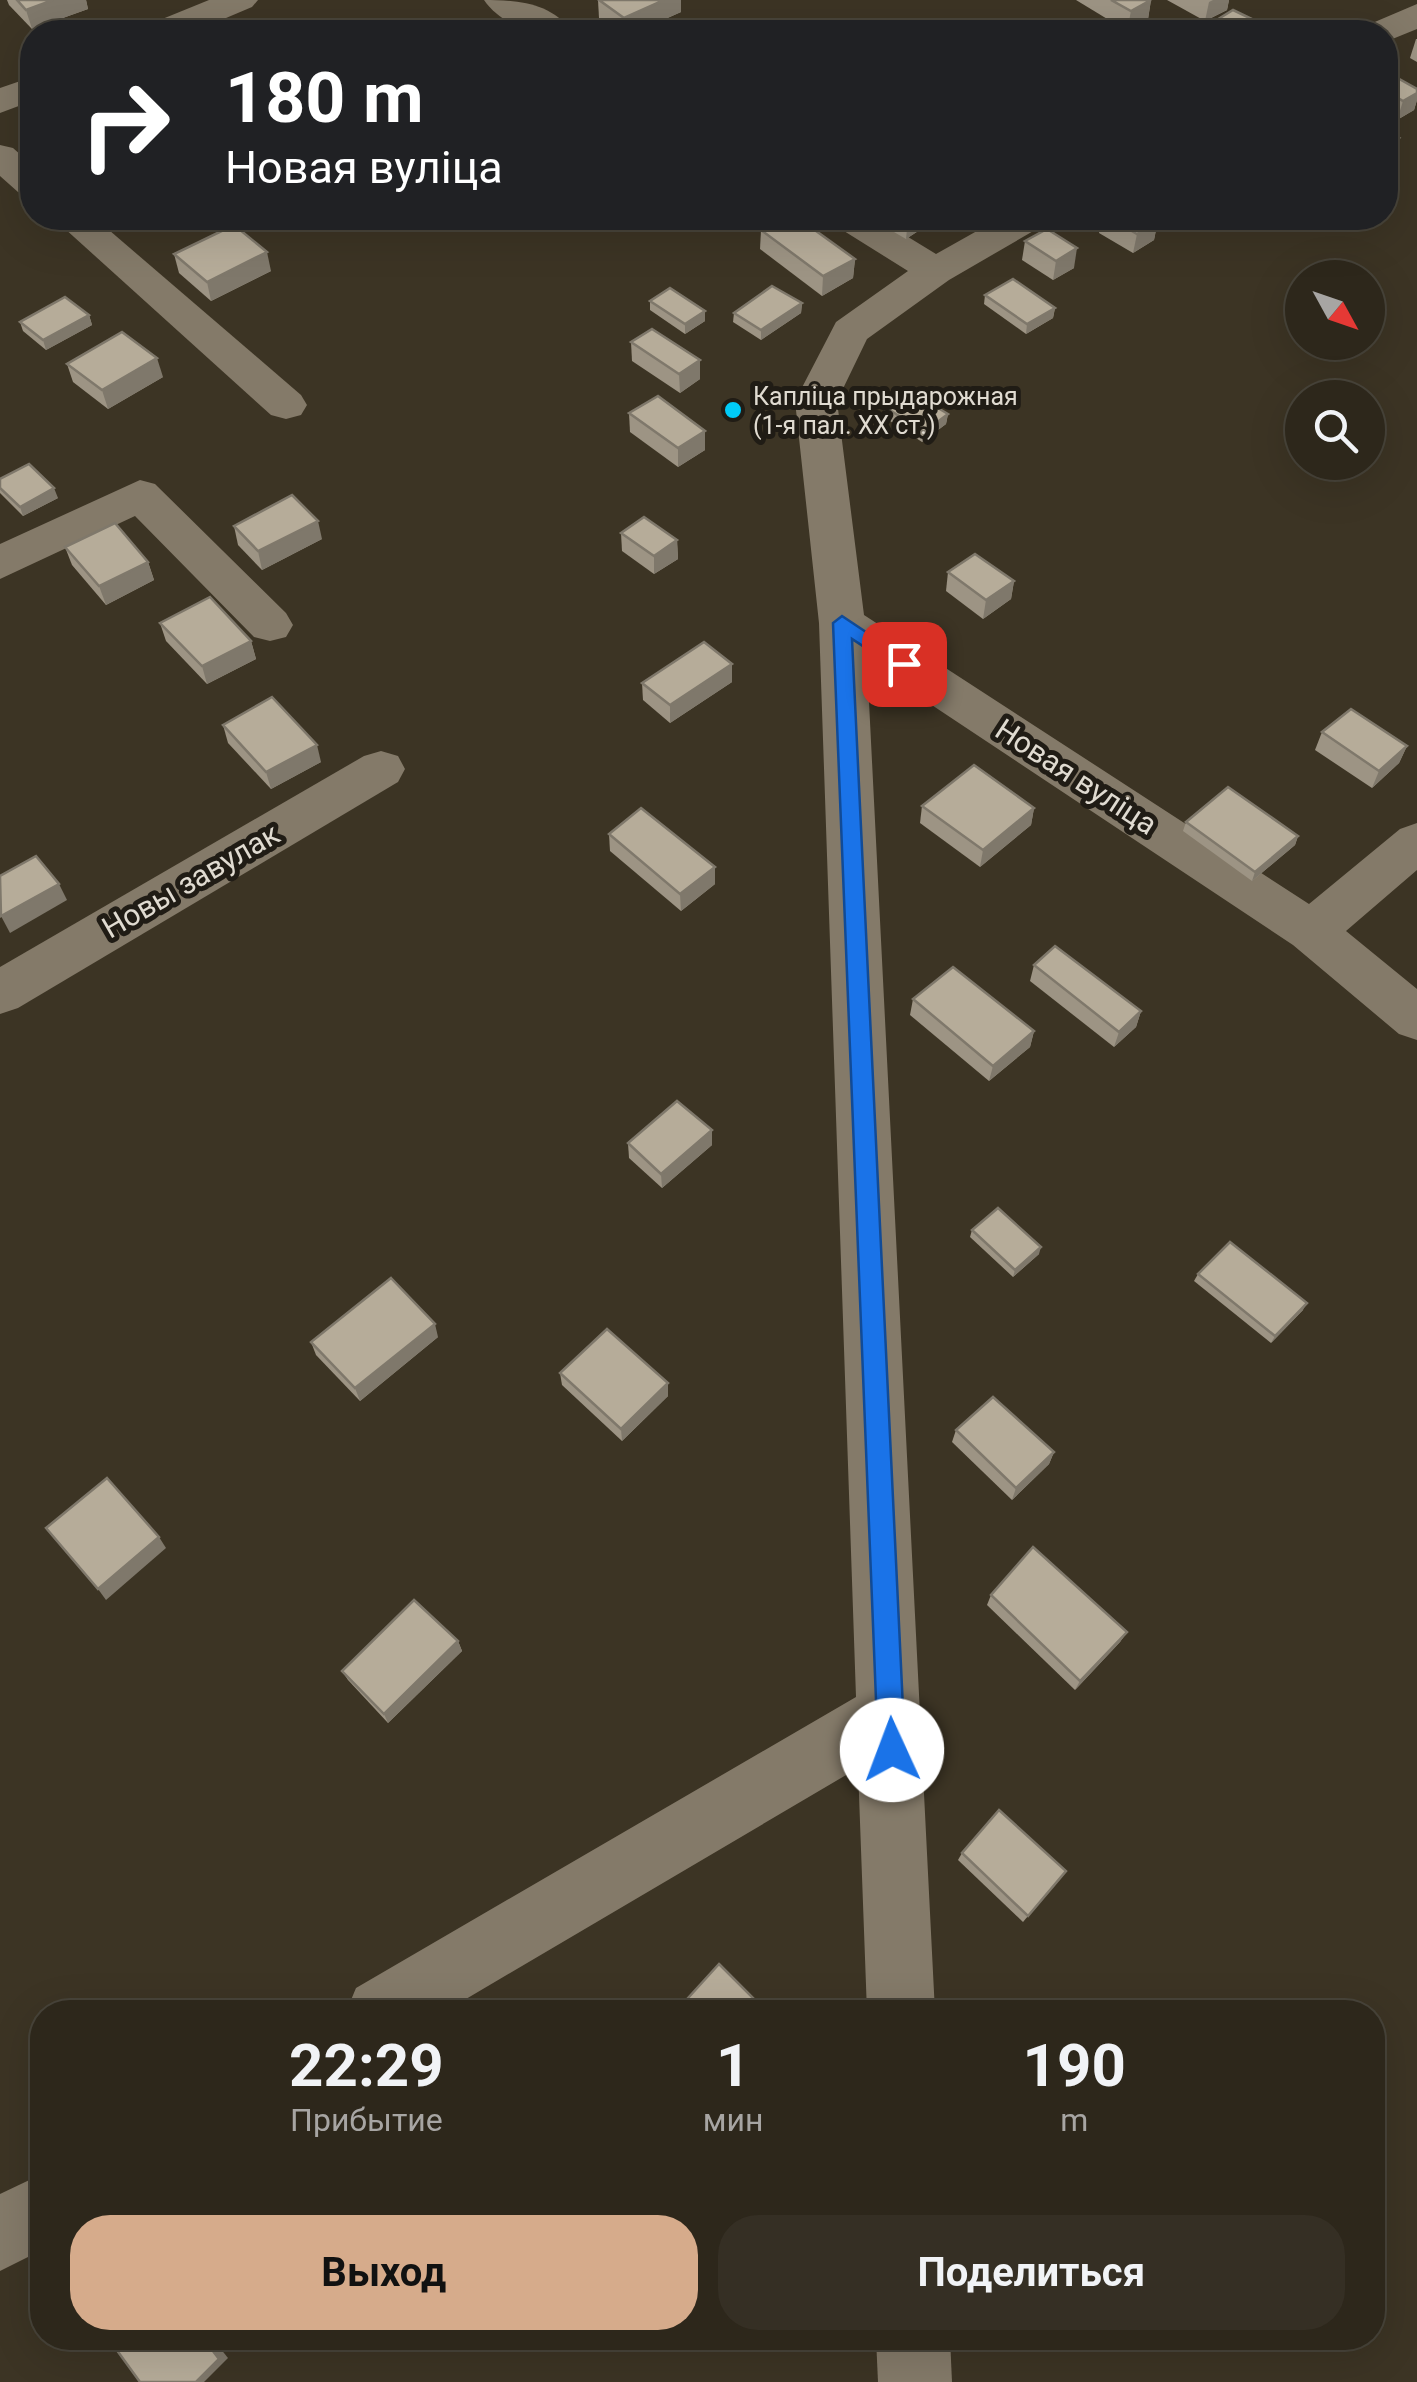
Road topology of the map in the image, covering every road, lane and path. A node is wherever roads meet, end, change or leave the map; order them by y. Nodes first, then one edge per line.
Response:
1 (240, 0) edge
2 (502, 0) edge
3 (192, 20) edge
4 (534, 20) edge
5 (0, 156) edge
6 (20, 174) edge
7 (86, 230) edge
8 (869, 230) edge
9 (1007, 230) edge
10 (935, 271) junction
11 (286, 405) dead end
12 (0, 563) edge
13 (842, 623) junction
14 (270, 625) dead end
15 (381, 768) dead end
16 (1417, 842) edge
17 (1311, 931) junction
18 (0, 993) edge
19 (1417, 1018) edge
20 (890, 1713) junction
21 (400, 2000) edge
22 (901, 2000) edge
23 (30, 2217) edge
24 (0, 2236) edge
25 (914, 2350) edge
26 (915, 2382) edge

1 - 3 street
2 - 4 street
5 - 6 street
7 - 11 street
8 - 10 street
9 - 10 street
10 - 13 street
12 - 14 street
13 - 17 street, Новая вуліца
13 - 20 street
15 - 18 street, Новы завулак
16 - 17 street
17 - 19 street, Новая вуліца
20 - 21 street
20 - 22 street
23 - 24 street
25 - 26 street

